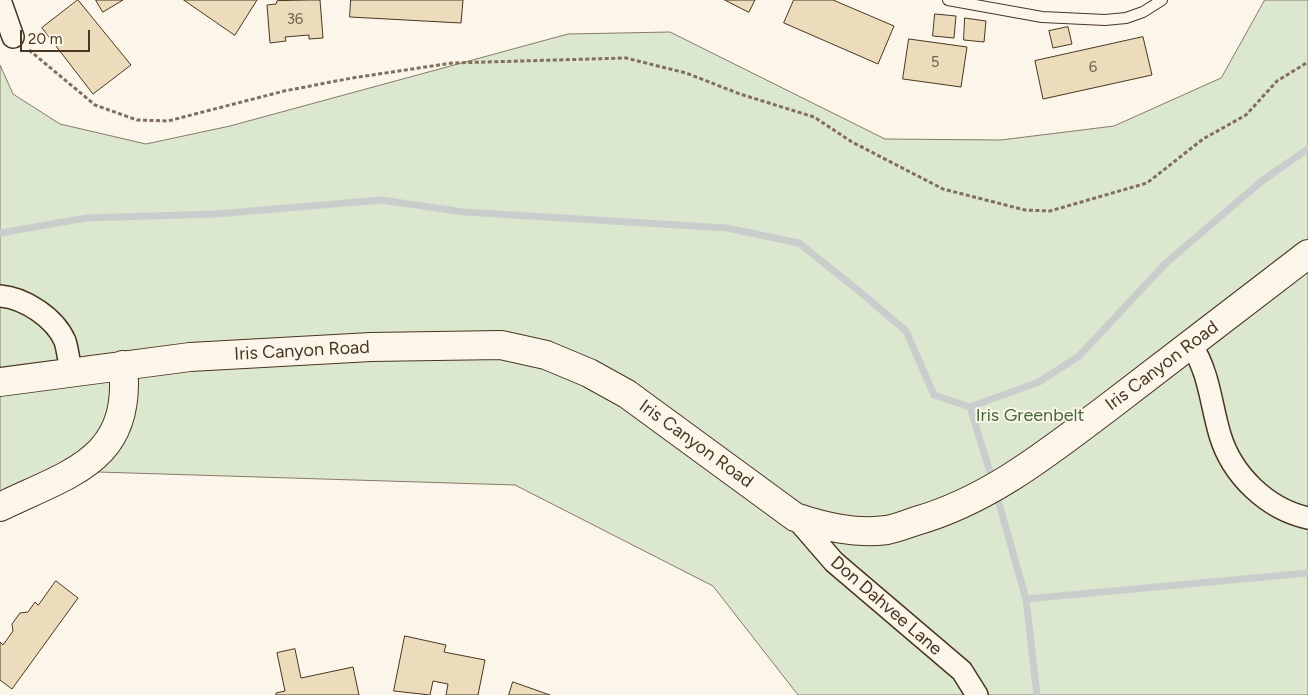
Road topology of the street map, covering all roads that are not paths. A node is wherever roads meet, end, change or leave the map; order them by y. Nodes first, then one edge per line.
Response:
1 (0, 0) edge
2 (948, 0) edge
3 (1162, 0) edge
4 (13, 37) road end
5 (1308, 254) edge
6 (0, 296) edge
7 (1191, 344) junction
8 (123, 365) junction
9 (71, 372) junction
10 (0, 382) edge
11 (0, 507) edge
12 (795, 516) junction
13 (1308, 518) edge
14 (977, 695) edge

1 - 4 street
2 - 3 lane
5 - 7 street, Iris Canyon Road
6 - 9 street
7 - 12 street, Iris Canyon Road
7 - 13 street
8 - 9 street, Iris Canyon Road
8 - 11 street
8 - 12 street, Iris Canyon Road
9 - 10 street, Iris Canyon Road
12 - 14 street, Don Dahvee Lane

